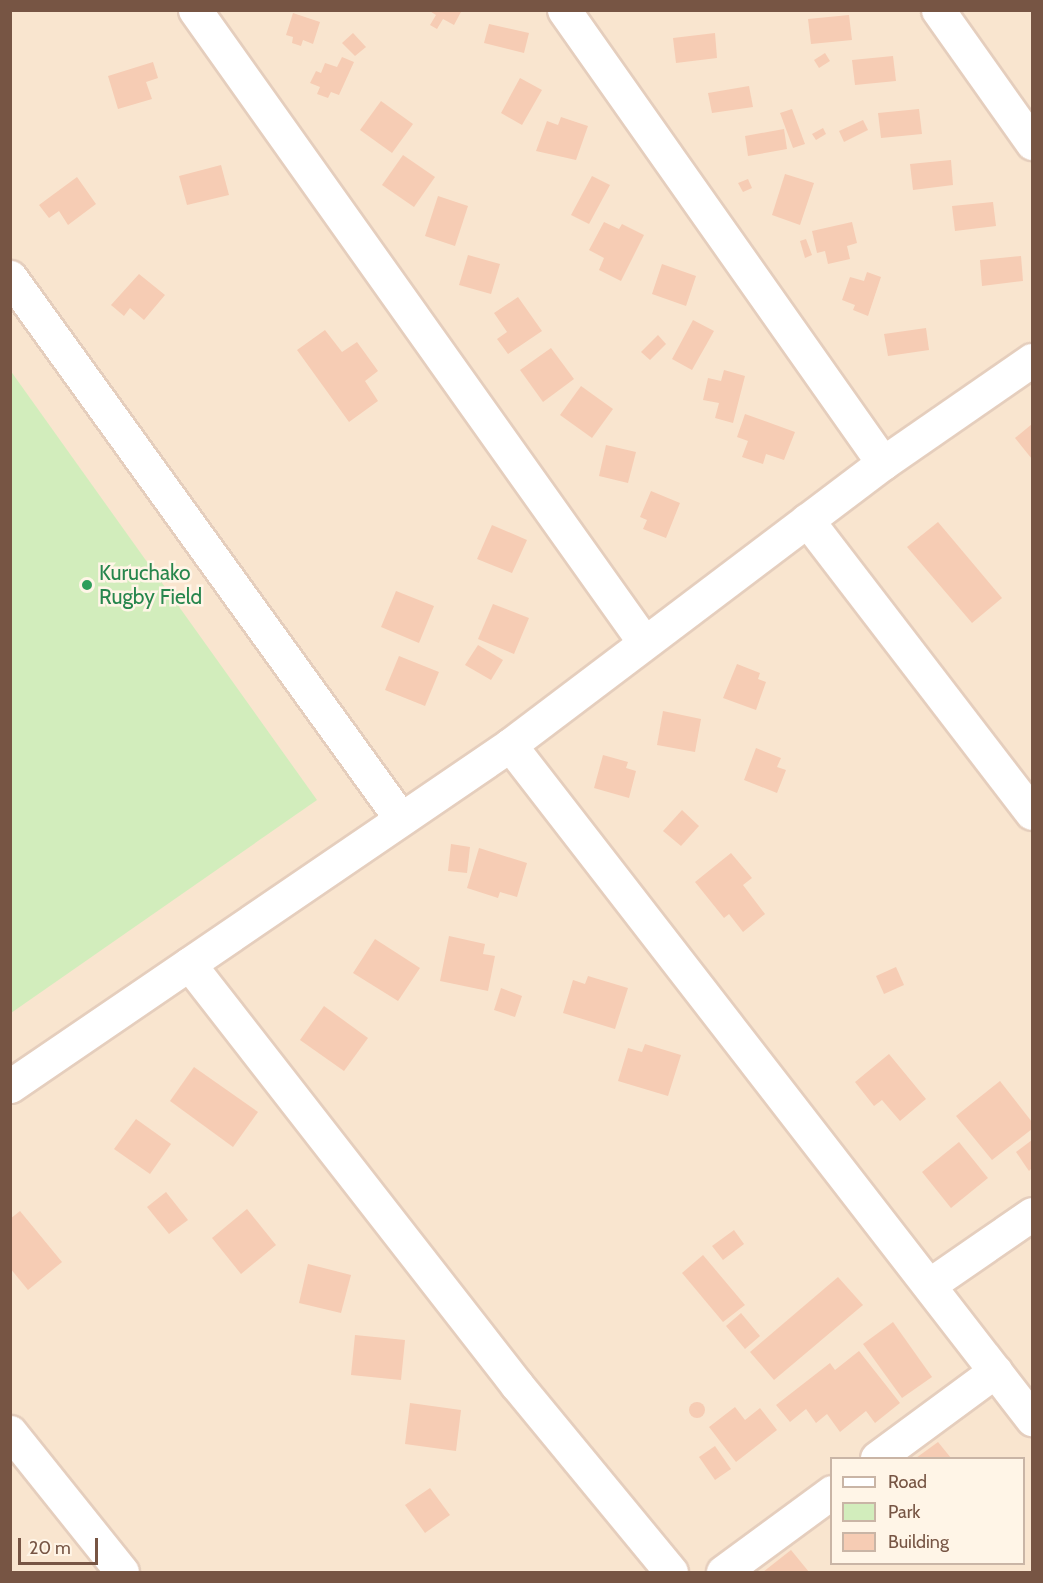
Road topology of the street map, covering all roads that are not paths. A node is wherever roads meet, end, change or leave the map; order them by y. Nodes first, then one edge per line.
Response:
1 (195, 10) edge
2 (564, 10) edge
3 (938, 10) edge
4 (1032, 143) edge
5 (10, 276) edge
6 (1032, 360) edge
7 (883, 463) junction
8 (807, 520) junction
9 (644, 642) junction
10 (510, 745) junction
11 (1032, 813) edge
12 (401, 819) junction
13 (189, 964) junction
14 (10, 1086) edge
15 (1032, 1214) edge
16 (929, 1285) junction
17 (995, 1371) junction
18 (1032, 1419) edge
19 (10, 1432) edge
20 (878, 1457) edge
21 (830, 1493) edge
22 (122, 1572) edge
23 (671, 1572) edge
24 (723, 1572) edge

1 - 9 street
2 - 7 street
3 - 4 street
5 - 12 street
6 - 7 street
7 - 8 street
8 - 9 street
8 - 11 street
9 - 10 street
10 - 12 street
10 - 16 street
12 - 13 street
13 - 14 street
13 - 23 street
15 - 16 street
16 - 17 street
17 - 18 street
17 - 20 street
19 - 22 street
21 - 24 street

